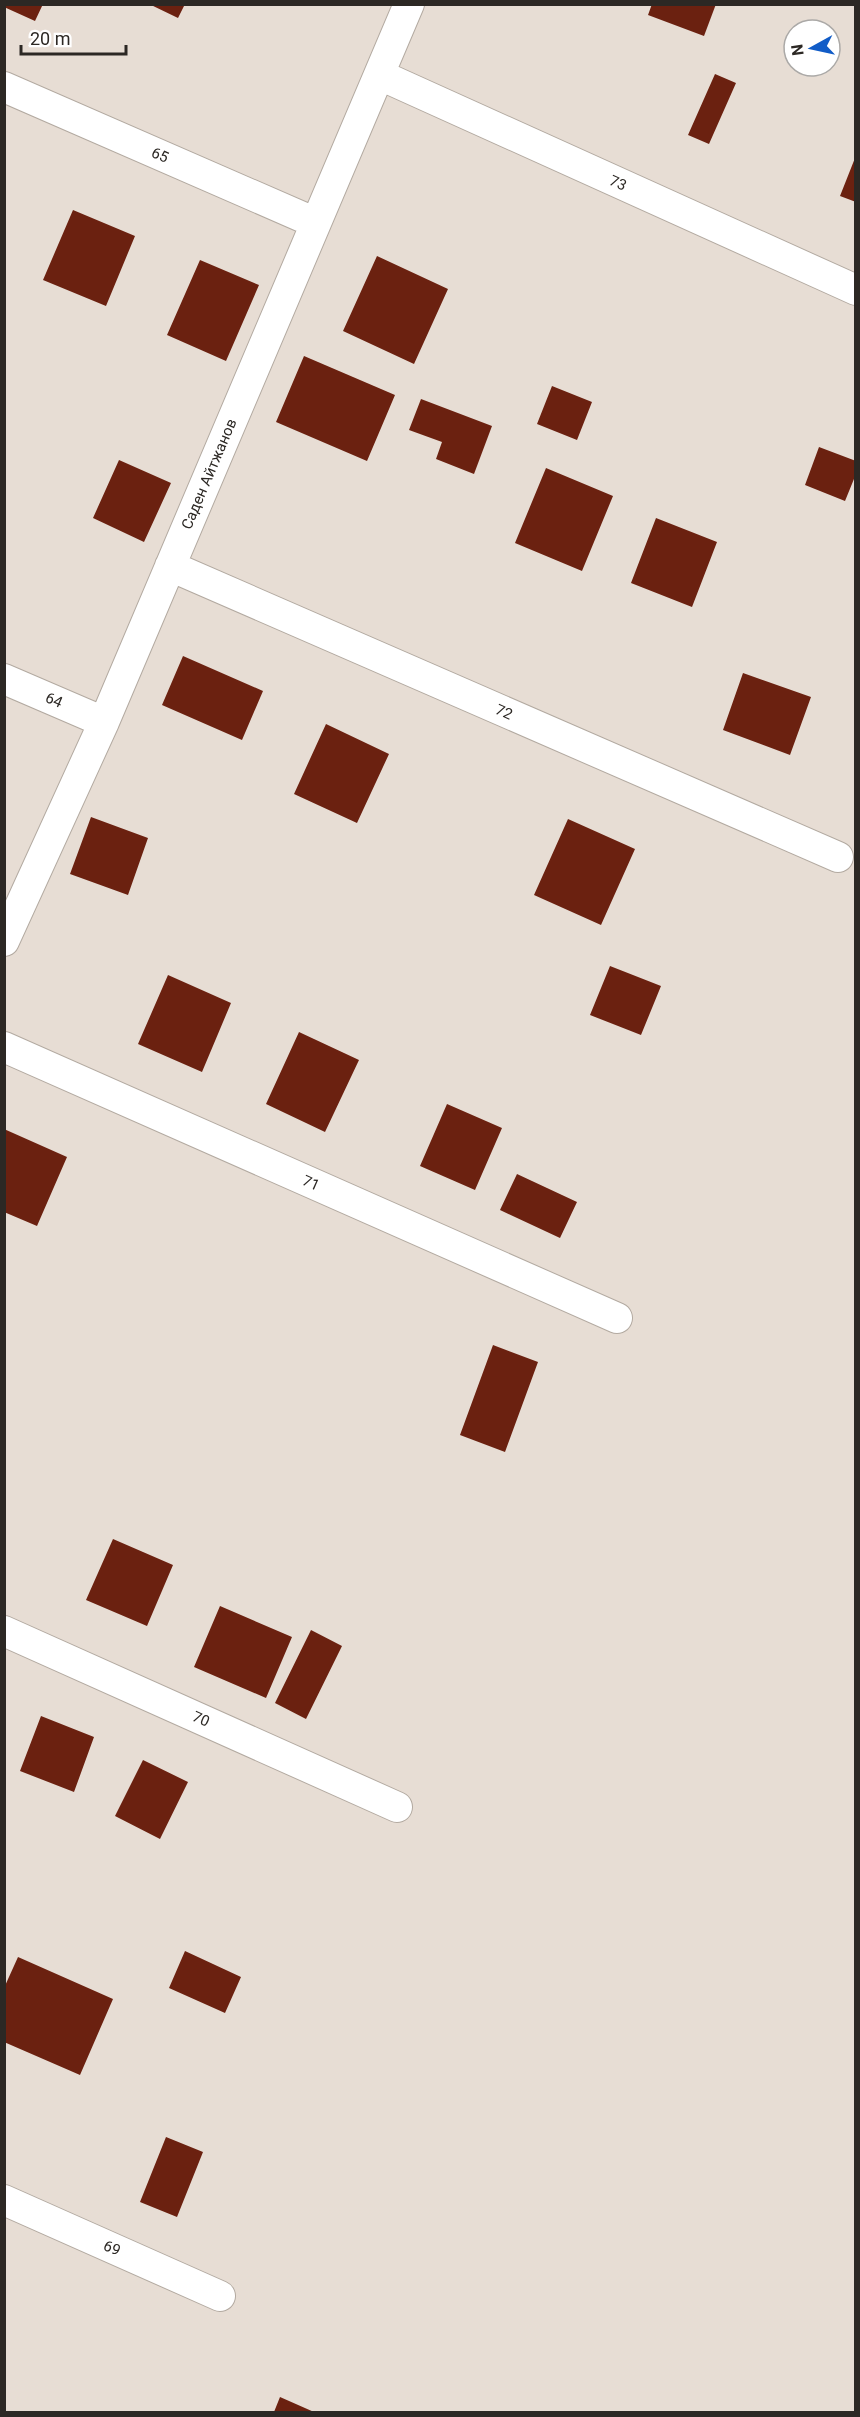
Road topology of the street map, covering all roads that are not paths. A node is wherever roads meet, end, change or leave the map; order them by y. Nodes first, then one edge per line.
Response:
1 (409, 4) edge
2 (380, 75) junction
3 (4, 87) edge
4 (316, 224) junction
5 (855, 290) edge
6 (170, 566) junction
7 (4, 679) edge
8 (104, 722) junction
9 (838, 857) dead end
10 (4, 941) edge
11 (4, 1047) edge
12 (617, 1318) dead end
13 (4, 1631) edge
14 (397, 1807) dead end
15 (4, 2200) edge
16 (220, 2296) dead end

1 - 2 street, Саден Айтжанов
2 - 4 street, Саден Айтжанов
2 - 5 street, 73
3 - 4 street, 65
4 - 6 street, Саден Айтжанов
6 - 8 street, Саден Айтжанов
6 - 9 street, 72
7 - 8 street, 64
8 - 10 street, Саден Айтжанов
11 - 12 street, 71
13 - 14 street, 70
15 - 16 street, 69

